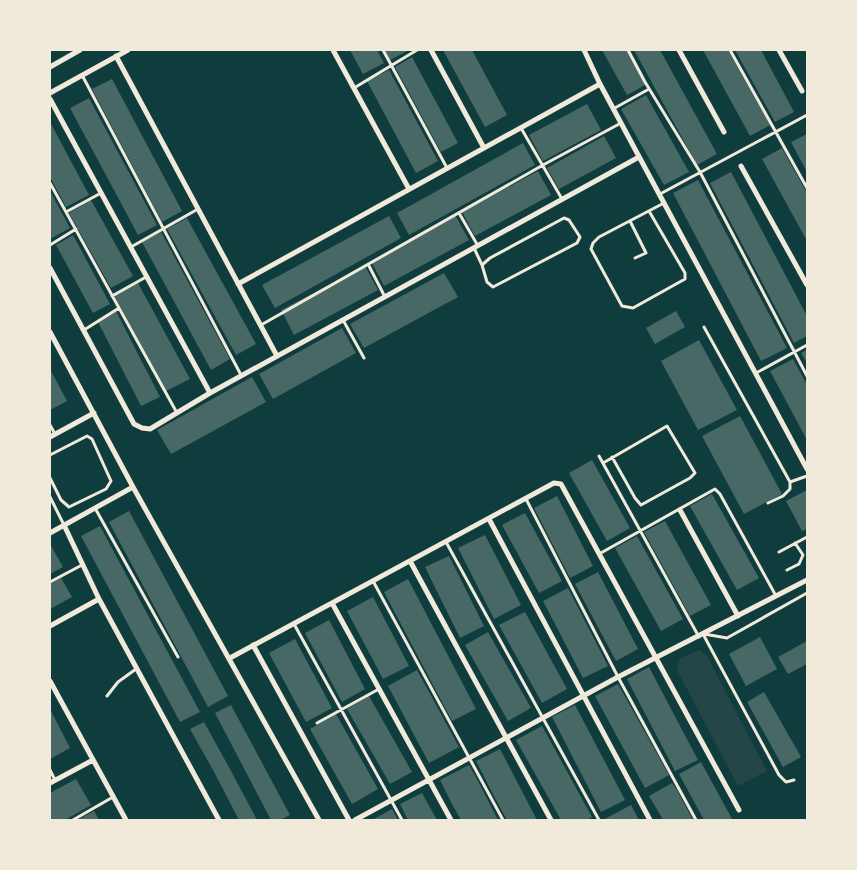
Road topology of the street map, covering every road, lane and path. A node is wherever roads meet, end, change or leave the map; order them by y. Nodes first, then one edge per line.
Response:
1 (80, 50) edge
2 (128, 50) edge
3 (333, 50) edge
4 (383, 50) edge
5 (417, 50) edge
6 (431, 50) edge
7 (584, 50) edge
8 (628, 50) edge
9 (679, 50) edge
10 (730, 50) edge
11 (779, 50) edge
12 (116, 56) junction
13 (391, 65) junction
14 (50, 67) edge
15 (82, 75) junction
16 (600, 84) junction
17 (354, 88) junction
18 (649, 90) junction
19 (802, 91) dead end
20 (50, 93) edge
21 (50, 99) edge
22 (613, 109) junction
23 (807, 115) edge
24 (621, 123) junction
25 (521, 128) junction
26 (724, 132) dead end
27 (776, 132) junction
28 (484, 148) junction
29 (639, 158) junction
30 (543, 165) junction
31 (741, 166) dead end
32 (447, 168) junction
33 (700, 172) junction
34 (50, 183) edge
35 (807, 188) edge
36 (409, 189) junction
37 (101, 193) junction
38 (659, 194) junction
39 (563, 199) junction
40 (664, 203) junction
41 (198, 209) junction
42 (649, 211) junction
43 (66, 212) junction
44 (459, 213) junction
45 (630, 221) junction
46 (76, 229) junction
47 (164, 229) junction
48 (50, 245) edge
49 (476, 247) junction
50 (131, 248) junction
51 (635, 258) dead end
52 (368, 264) junction
53 (482, 265) junction
54 (50, 268) edge
55 (146, 277) junction
56 (238, 284) junction
57 (807, 285) edge
58 (112, 296) junction
59 (385, 297) junction
60 (119, 308) junction
61 (343, 320) junction
62 (260, 326) junction
63 (704, 327) dead end
64 (84, 330) junction
65 (50, 332) edge
66 (807, 345) edge
67 (794, 352) junction
68 (277, 356) junction
69 (364, 358) dead end
70 (756, 374) junction
71 (241, 376) junction
72 (807, 376) edge
73 (210, 393) junction
74 (94, 413) junction
75 (177, 414) junction
76 (50, 425) edge
77 (52, 435) edge
78 (50, 455) edge
79 (599, 456) dead end
80 (612, 457) junction
81 (603, 462) junction
82 (807, 469) edge
83 (807, 476) edge
84 (50, 478) edge
85 (790, 482) junction
86 (133, 487) junction
87 (50, 497) edge
88 (526, 499) junction
89 (768, 503) dead end
90 (95, 508) junction
91 (680, 510) junction
92 (489, 519) junction
93 (64, 525) junction
94 (641, 531) junction
95 (50, 533) edge
96 (807, 537) edge
97 (446, 542) junction
98 (795, 544) junction
99 (779, 552) dead end
100 (599, 554) junction
101 (410, 561) junction
102 (83, 565) junction
103 (787, 570) dead end
104 (807, 580) edge
105 (373, 581) junction
106 (50, 582) edge
107 (807, 593) edge
108 (776, 596) junction
109 (100, 599) junction
110 (332, 603) junction
111 (738, 616) junction
112 (294, 624) junction
113 (50, 626) edge
114 (701, 636) junction
115 (254, 645) junction
116 (178, 657) dead end
117 (230, 658) junction
118 (657, 658) junction
119 (136, 669) junction
120 (618, 677) junction
121 (50, 682) edge
122 (380, 689) junction
123 (107, 696) dead end
124 (584, 696) junction
125 (341, 710) junction
126 (542, 718) junction
127 (317, 723) dead end
128 (506, 738) junction
129 (468, 758) junction
130 (93, 760) junction
131 (50, 770) edge
132 (430, 780) junction
133 (794, 780) dead end
134 (53, 782) edge
135 (114, 797) junction
136 (391, 800) junction
137 (739, 810) dead end
138 (73, 820) edge
139 (126, 820) edge
140 (219, 820) edge
141 (319, 820) edge
142 (349, 820) edge
143 (354, 820) edge
144 (402, 820) edge
145 (451, 820) edge
146 (503, 820) edge
147 (551, 820) edge
148 (599, 820) edge
149 (650, 820) edge
150 (696, 820) edge

1 - 14 street
2 - 12 street
3 - 17 street
4 - 13 lane
5 - 13 lane
6 - 28 street
7 - 16 street
8 - 18 lane
9 - 26 street
10 - 27 lane
11 - 19 street
12 - 15 street
12 - 41 street
13 - 17 lane
13 - 32 lane
15 - 20 street
15 - 47 lane
16 - 22 street
16 - 25 street
17 - 36 street
18 - 22 lane
18 - 33 lane
21 - 37 street
22 - 24 street
23 - 27 lane
24 - 29 street
24 - 30 lane
25 - 28 street
25 - 30 lane
27 - 33 lane
27 - 35 lane
28 - 32 street
29 - 38 street
29 - 39 street
30 - 39 lane
30 - 44 lane
31 - 57 street
32 - 36 street
33 - 38 lane
33 - 67 lane
34 - 43 lane
36 - 56 street
37 - 43 lane
37 - 50 street
38 - 40 street
39 - 49 street
40 - 42 lane
40 - 70 street
41 - 47 lane
41 - 56 street
42 - 45 lane
42 - 45 lane
43 - 46 lane
44 - 49 lane
44 - 52 lane
45 - 51 lane
46 - 48 lane
46 - 58 lane
47 - 50 lane
47 - 71 lane
49 - 53 lane
49 - 59 street
50 - 55 street
52 - 59 lane
52 - 62 lane
53 - 53 lane
54 - 64 street
55 - 58 lane
55 - 73 street
56 - 62 street
58 - 60 lane
59 - 61 street
60 - 64 lane
60 - 75 lane
61 - 68 street
61 - 69 lane
62 - 68 street
63 - 85 lane
64 - 75 street
65 - 74 street
66 - 67 lane
67 - 70 lane
67 - 72 lane
68 - 71 street
70 - 82 street
71 - 73 street
73 - 75 street
74 - 77 street
74 - 86 street
76 - 77 lane
78 - 84 lane
79 - 81 lane
80 - 80 lane
80 - 81 lane
81 - 94 lane
83 - 85 lane
85 - 89 lane
86 - 90 street
86 - 117 street
87 - 93 lane
88 - 92 street
88 - 100 street
88 - 120 lane
90 - 93 street
90 - 116 lane
91 - 94 lane
91 - 108 lane
91 - 111 street
92 - 97 street
92 - 124 street
93 - 95 street
93 - 102 street
94 - 100 lane
94 - 114 lane
96 - 98 lane
97 - 101 street
97 - 126 lane
98 - 99 lane
98 - 103 lane
100 - 118 street
101 - 105 street
101 - 128 street
102 - 106 lane
102 - 109 street
104 - 108 street
105 - 110 street
105 - 129 lane
107 - 114 lane
108 - 111 street
109 - 113 street
109 - 119 street
110 - 112 street
110 - 122 street
111 - 114 street
112 - 115 street
112 - 125 lane
114 - 118 street
114 - 133 lane
115 - 117 street
115 - 142 street
117 - 141 street
118 - 120 street
118 - 137 street
119 - 123 lane
119 - 140 street
120 - 124 street
120 - 150 lane
121 - 130 street
122 - 125 lane
122 - 132 street
124 - 126 street
124 - 149 street
125 - 127 lane
125 - 136 lane
126 - 128 street
126 - 148 lane
128 - 129 street
128 - 147 street
129 - 132 street
129 - 146 lane
130 - 134 street
130 - 135 street
131 - 134 lane
132 - 136 street
132 - 145 street
135 - 138 lane
135 - 139 street
136 - 143 street
136 - 144 lane

